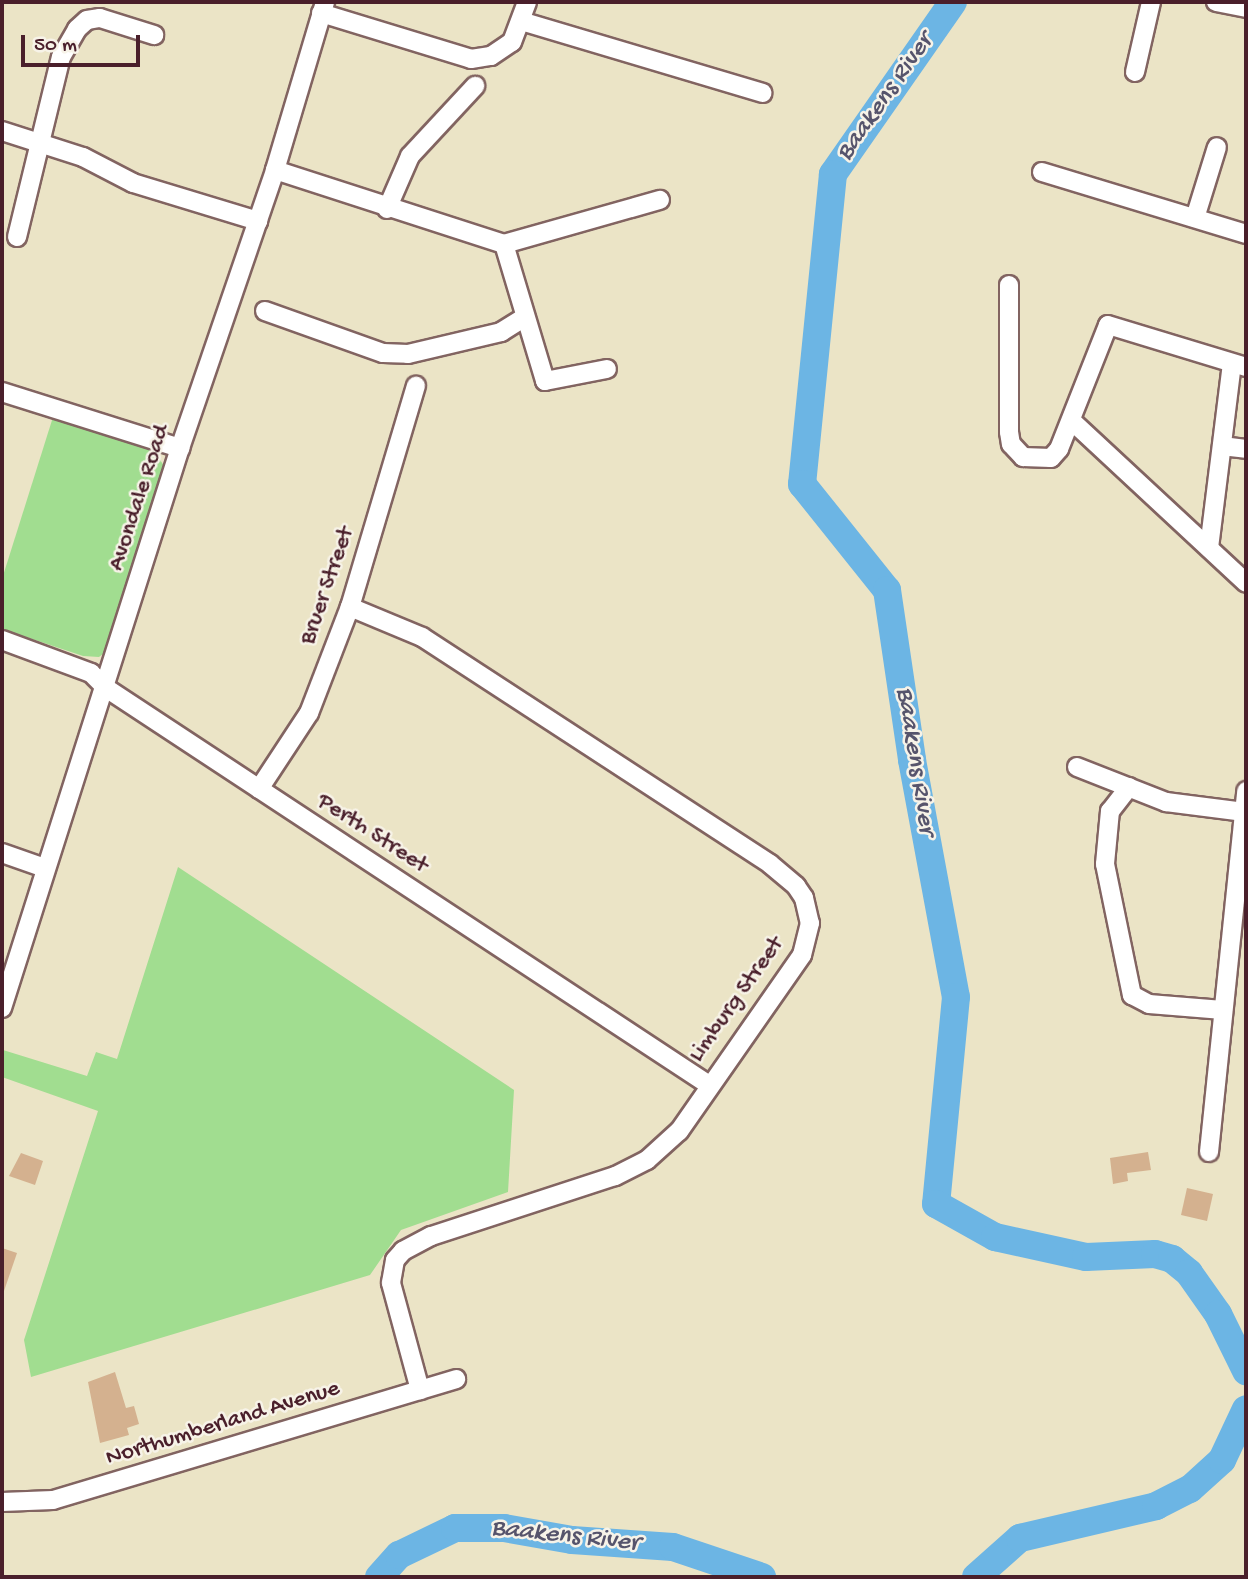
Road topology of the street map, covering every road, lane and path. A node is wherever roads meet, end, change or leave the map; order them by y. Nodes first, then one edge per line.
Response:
1 (527, 2) edge
2 (1151, 2) edge
3 (1216, 2) edge
4 (323, 7) edge
5 (1246, 8) edge
6 (521, 21) junction
7 (154, 35) dead end
8 (1135, 72) dead end
9 (475, 86) dead end
10 (763, 93) dead end
11 (2, 131) edge
12 (41, 143) junction
13 (1217, 147) dead end
14 (275, 170) junction
15 (1042, 172) dead end
16 (660, 200) dead end
17 (387, 209) junction
18 (1195, 219) junction
19 (258, 221) junction
20 (1246, 234) edge
21 (17, 237) dead end
22 (505, 244) junction
23 (1009, 285) dead end
24 (265, 311) dead end
25 (524, 317) junction
26 (1239, 365) edge
27 (607, 369) dead end
28 (416, 386) dead end
29 (2, 392) edge
30 (1073, 422) junction
31 (1222, 446) junction
32 (180, 448) junction
33 (1246, 450) edge
34 (1209, 548) junction
35 (1246, 583) edge
36 (350, 607) junction
37 (2, 640) edge
38 (106, 688) junction
39 (1077, 767) dead end
40 (1129, 787) junction
41 (259, 789) junction
42 (1246, 791) edge
43 (1244, 812) junction
44 (2, 853) edge
45 (45, 867) junction
46 (2, 1008) edge
47 (1223, 1010) junction
48 (709, 1084) junction
49 (1209, 1152) dead end
50 (456, 1379) dead end
51 (419, 1390) junction
52 (2, 1502) edge

1 - 6 street
2 - 8 street
3 - 5 street
4 - 6 street
4 - 14 street, Avondale Road
6 - 10 street
7 - 12 street
9 - 17 street
11 - 12 street
12 - 19 street
12 - 21 street
13 - 18 street
14 - 17 street
14 - 19 street, Avondale Road
15 - 18 street
16 - 22 street
17 - 22 street
18 - 20 street
19 - 32 street, Avondale Road
22 - 25 street
23 - 30 street
24 - 25 street
25 - 27 street
26 - 30 street
26 - 31 street
28 - 36 street, Bruer Street
29 - 32 street
30 - 34 street
31 - 33 street
31 - 34 street
32 - 38 street, Avondale Road
34 - 35 street
36 - 41 street, Bruer Street
36 - 48 street, Limburg Street
37 - 38 street, Perth Street
38 - 41 street, Perth Street
38 - 45 street, Avondale Road
39 - 40 street
40 - 43 street
40 - 47 street
41 - 48 street, Perth Street
42 - 43 street
43 - 47 street
44 - 45 street
45 - 46 street, Avondale Road
47 - 49 street
48 - 51 street, Limburg Street
50 - 51 street, Northumberland Avenue
51 - 52 street, Northumberland Avenue

